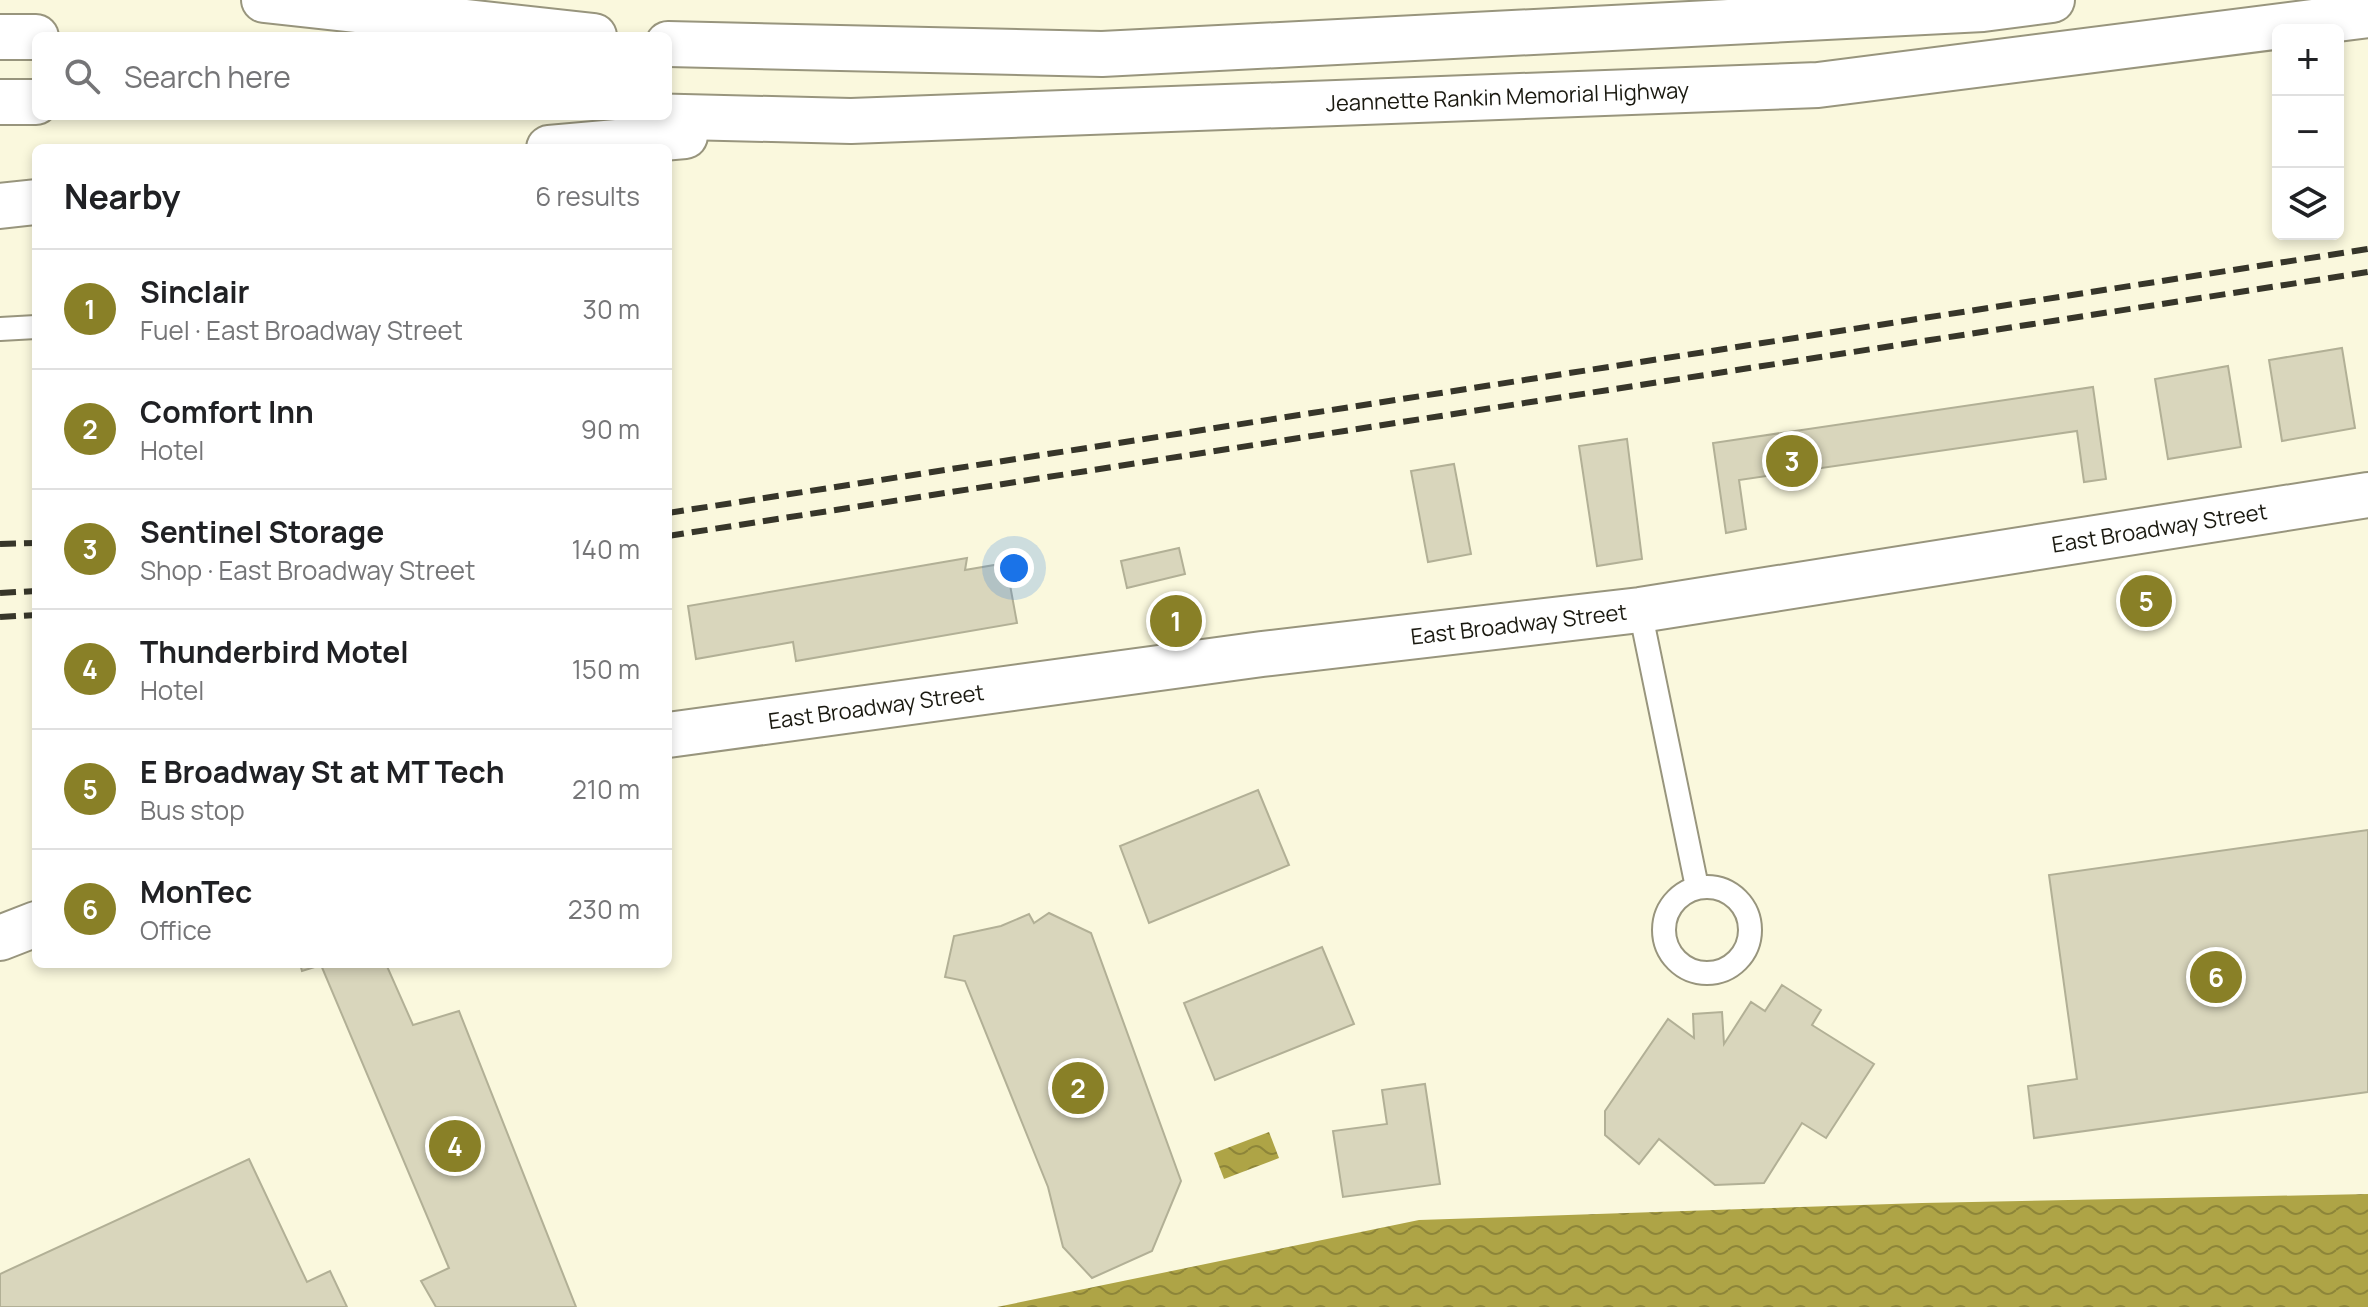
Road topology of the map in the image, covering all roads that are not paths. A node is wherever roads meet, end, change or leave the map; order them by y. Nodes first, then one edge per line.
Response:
1 (264, 0) edge
2 (2052, 0) edge
3 (2368, 15) edge
4 (557, 32) edge
5 (0, 37) edge
6 (32, 37) edge
7 (672, 44) edge
8 (0, 102) edge
9 (32, 102) edge
10 (672, 117) edge
11 (851, 121) junction
12 (594, 144) edge
13 (32, 202) edge
14 (0, 206) edge
15 (32, 327) edge
16 (0, 329) edge
17 (2368, 495) edge
18 (1640, 610) junction
19 (672, 734) edge
20 (1697, 887) dead end
21 (32, 926) edge
22 (0, 938) edge

1 - 4 main road
2 - 7 main road
3 - 11 main road, Jeannette Rankin Memorial Highway
5 - 6 main road
8 - 9 main road
10 - 11 main road, Jeannette Rankin Memorial Highway
11 - 12 main road
13 - 14 main road
15 - 16 lane
17 - 18 main road, East Broadway Street
18 - 19 main road, East Broadway Street
18 - 20 lane
21 - 22 main road

